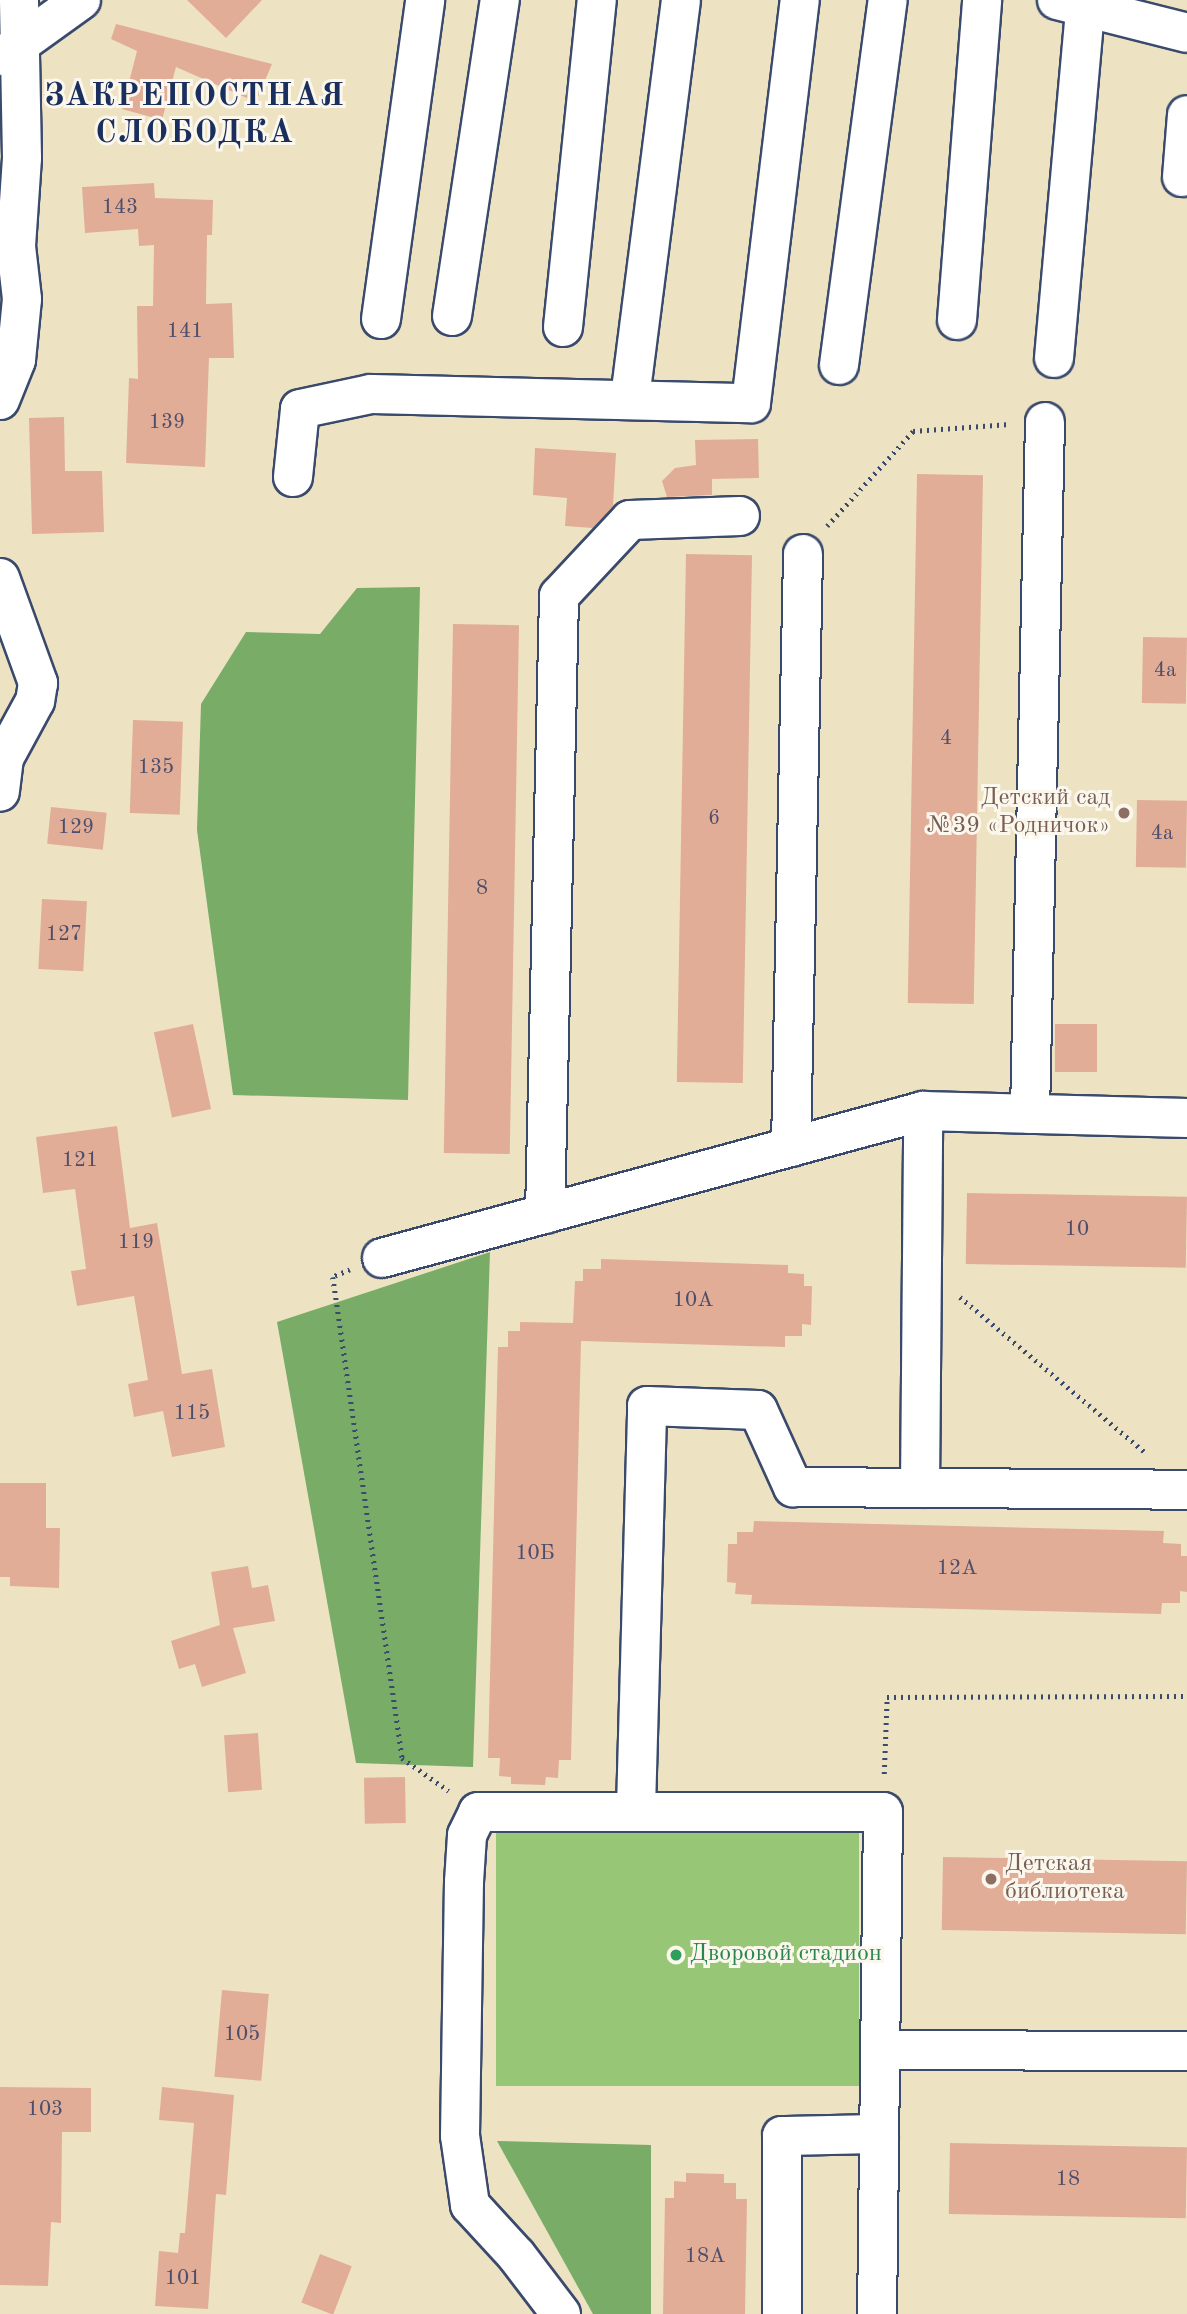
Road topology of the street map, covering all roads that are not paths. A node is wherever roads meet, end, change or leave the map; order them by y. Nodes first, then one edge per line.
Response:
1 (19, 0) edge
2 (81, 0) edge
3 (425, 0) edge
4 (500, 0) edge
5 (597, 0) edge
6 (681, 0) edge
7 (800, 0) edge
8 (888, 0) edge
9 (982, 0) edge
10 (1071, 4) edge
11 (1187, 33) edge
12 (10, 52) edge
13 (1187, 115) edge
14 (1182, 177) dead end
15 (452, 316) dead end
16 (381, 319) dead end
17 (957, 320) dead end
18 (563, 327) dead end
19 (1054, 358) dead end
20 (839, 365) dead end
21 (630, 398) junction
22 (0, 400) edge
23 (1045, 422) road end
24 (293, 478) dead end
25 (740, 516) dead end
26 (803, 554) road end
27 (0, 578) edge
28 (0, 792) edge
29 (923, 1111) junction
30 (1030, 1114) junction
31 (1187, 1118) edge
32 (791, 1147) junction
33 (545, 1214) junction
34 (382, 1258) road end
35 (920, 1488) junction
36 (1187, 1490) edge
37 (636, 1808) junction
38 (880, 2050) junction
39 (1187, 2051) edge
40 (879, 2134) junction
41 (561, 2314) edge
42 (782, 2314) edge
43 (877, 2314) edge

1 - 12 street
2 - 12 street
3 - 16 street
4 - 15 street
5 - 18 street
6 - 21 street
7 - 21 street
8 - 20 street
9 - 17 street
10 - 11 street
10 - 19 street
12 - 22 street
13 - 14 street
21 - 24 street
23 - 30 street
25 - 33 street
26 - 32 street
27 - 28 street
29 - 30 street
29 - 32 street
29 - 35 street
30 - 31 street
32 - 33 street
33 - 34 street
35 - 36 street
35 - 37 street
37 - 38 street
37 - 41 street
38 - 39 street
38 - 40 street
40 - 42 street
40 - 43 street

